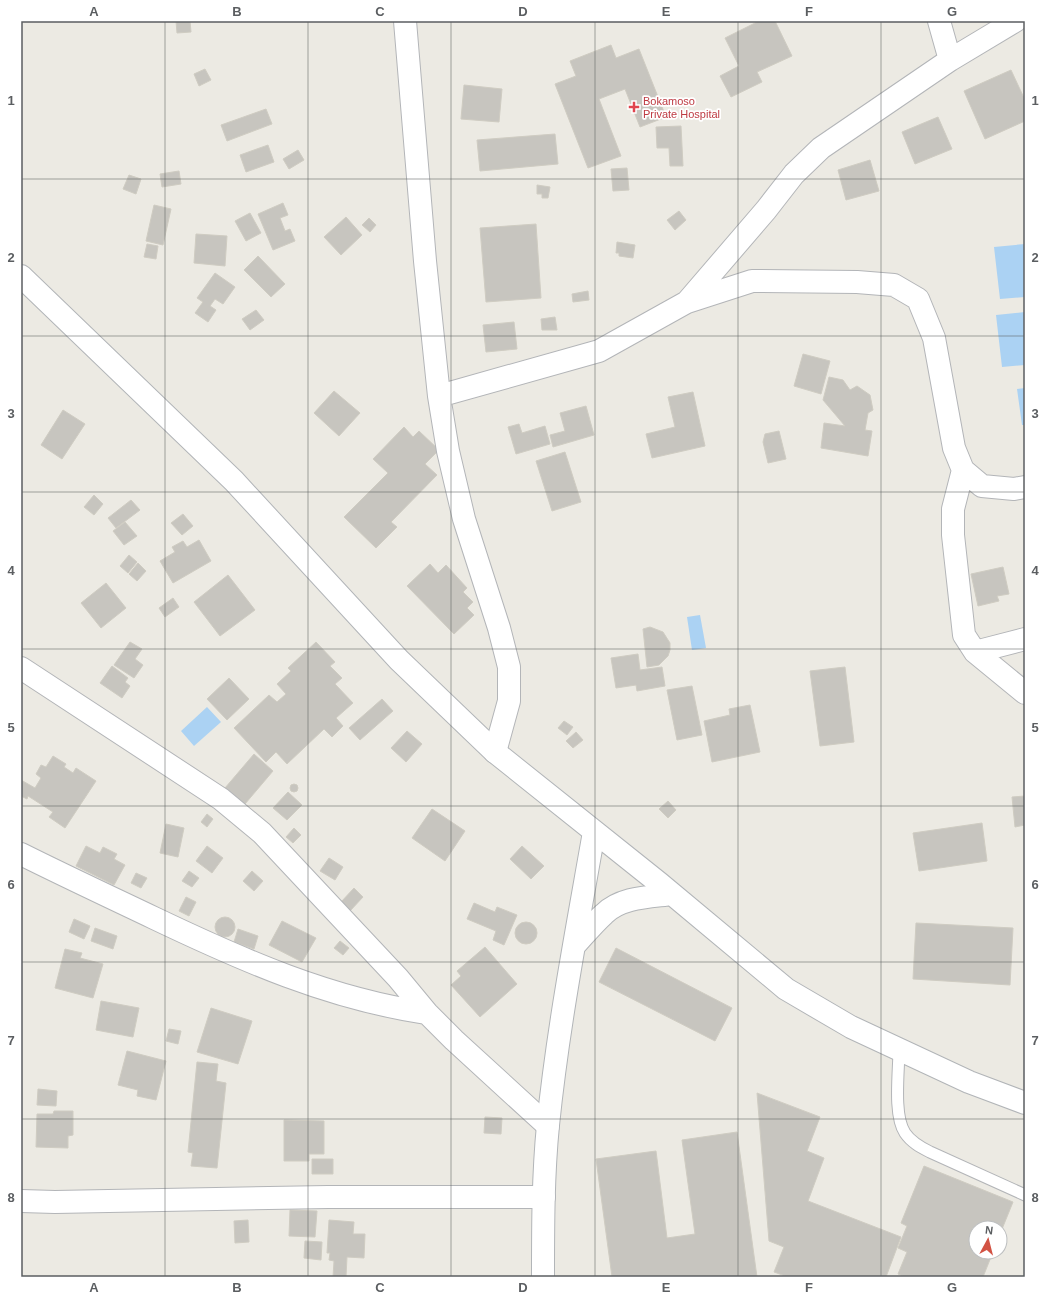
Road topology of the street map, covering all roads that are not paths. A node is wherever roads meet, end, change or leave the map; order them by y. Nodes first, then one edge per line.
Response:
1 (405, 21) edge
2 (939, 21) edge
3 (1015, 21) edge
4 (950, 60) junction
5 (21, 276) edge
6 (687, 302) junction
7 (439, 396) junction
8 (963, 470) junction
9 (1025, 487) edge
10 (1025, 639) edge
11 (974, 652) junction
12 (21, 668) edge
13 (1025, 693) edge
14 (495, 752) junction
15 (594, 832) junction
16 (21, 854) edge
17 (672, 894) junction
18 (574, 946) junction
19 (427, 1013) junction
20 (899, 1049) junction
21 (1025, 1104) edge
22 (548, 1126) junction
23 (1025, 1195) edge
24 (544, 1197) junction
25 (21, 1200) edge
26 (543, 1277) edge

1 - 7 street
2 - 4 street
3 - 4 street
4 - 6 street
5 - 14 street
6 - 7 street
6 - 8 street
7 - 14 street
8 - 9 street
8 - 11 street
10 - 11 street
11 - 13 street
12 - 19 street
14 - 15 street
15 - 17 street
15 - 18 street
16 - 19 street
17 - 18 street
17 - 20 street
18 - 22 street
19 - 22 street
20 - 21 street
20 - 23 lane
22 - 24 street
24 - 25 street
24 - 26 street

